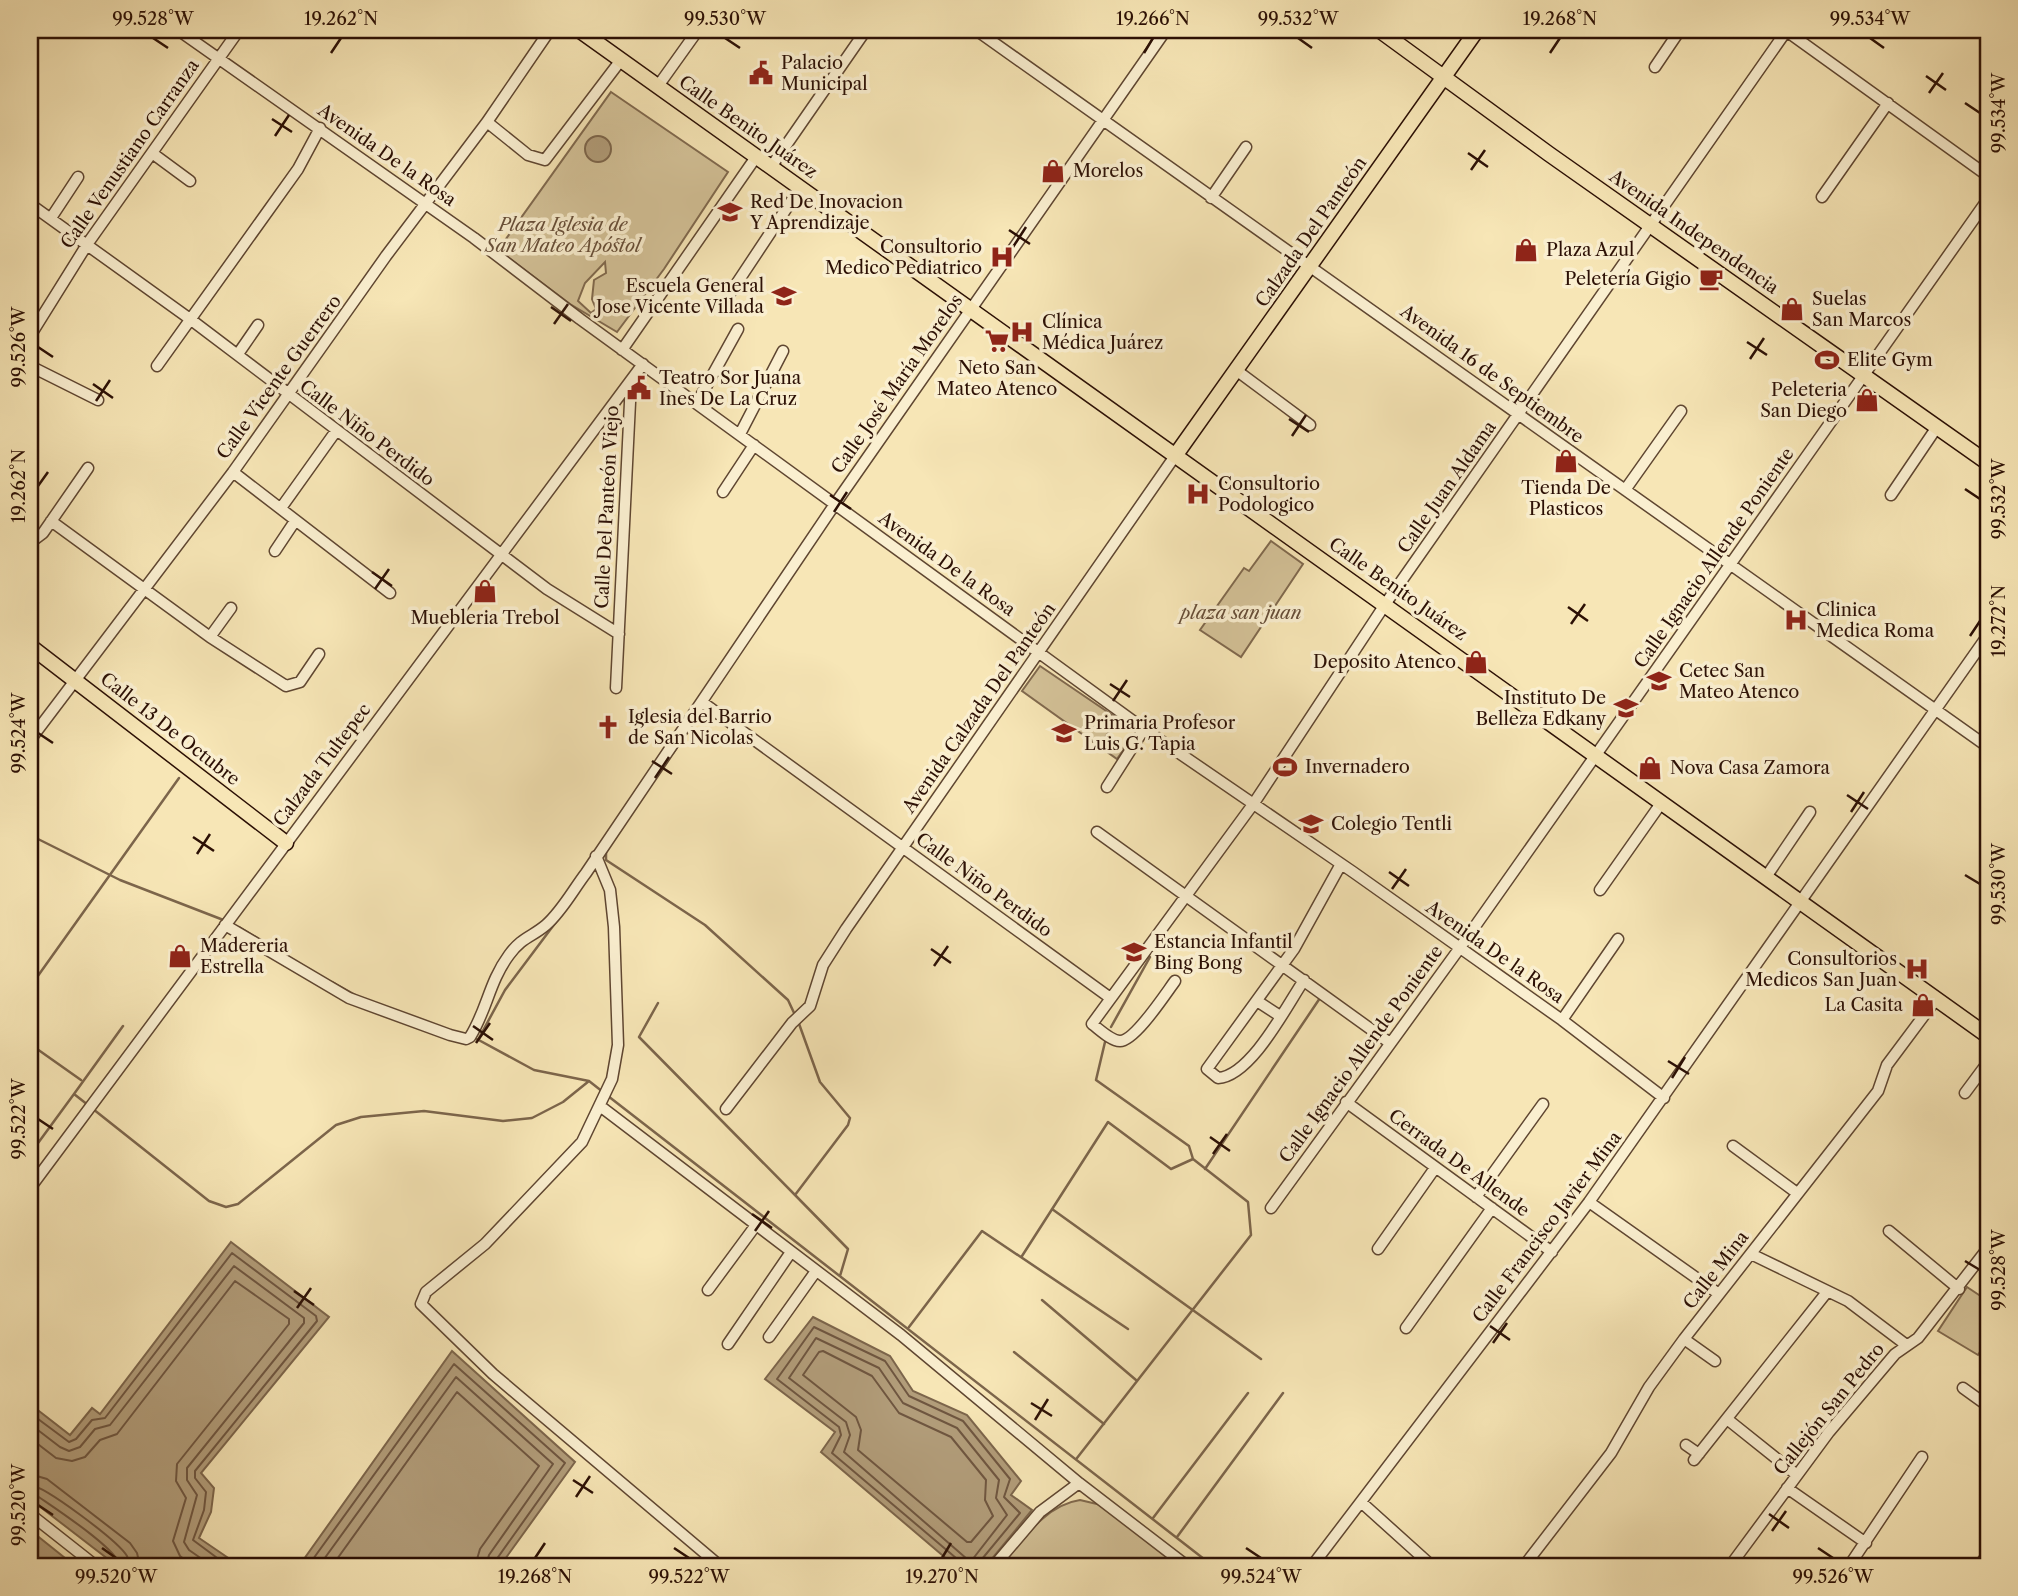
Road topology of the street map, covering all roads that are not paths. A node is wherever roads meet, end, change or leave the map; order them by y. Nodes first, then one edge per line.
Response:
1 (178, 30) edge
2 (239, 30) edge
3 (550, 30) edge
4 (579, 30) edge
5 (698, 30) edge
6 (866, 30) edge
7 (976, 30) edge
8 (1166, 30) edge
9 (1379, 30) edge
10 (1477, 30) edge
11 (1680, 30) edge
12 (1786, 30) edge
13 (219, 59) junction
14 (621, 60) junction
15 (1654, 67) dead end
16 (1444, 76) junction
17 (658, 86) junction
18 (1888, 103) junction
19 (1102, 118) junction
20 (487, 122) junction
21 (320, 128) junction
22 (1246, 147) dead end
23 (152, 153) junction
24 (756, 157) junction
25 (771, 167) junction
26 (1988, 176) edge
27 (78, 177) dead end
28 (190, 181) dead end
29 (800, 188) junction
30 (1822, 197) dead end
31 (1211, 198) junction
32 (1988, 199) edge
33 (30, 204) edge
34 (427, 204) junction
35 (51, 218) junction
36 (1652, 226) junction
37 (88, 243) junction
38 (1310, 265) junction
39 (729, 295) dead end
40 (971, 309) junction
41 (190, 319) junction
42 (258, 325) dead end
43 (738, 329) dead end
44 (30, 336) edge
45 (622, 350) junction
46 (783, 351) dead end
47 (238, 354) junction
48 (643, 364) junction
49 (30, 366) edge
50 (157, 366) dead end
51 (1236, 370) junction
52 (1862, 374) junction
53 (631, 382) junction
54 (288, 395) junction
55 (98, 400) dead end
56 (697, 403) junction
57 (1681, 411) dead end
58 (1519, 415) junction
59 (1310, 425) dead end
60 (1937, 427) junction
61 (336, 431) junction
62 (740, 434) junction
63 (754, 445) junction
64 (1175, 456) junction
65 (1988, 463) edge
66 (88, 468) dead end
67 (233, 472) junction
68 (1625, 490) junction
69 (723, 492) dead end
70 (1891, 495) dead end
71 (835, 504) junction
72 (281, 508) junction
73 (295, 520) junction
74 (51, 521) junction
75 (30, 536) edge
76 (275, 551) dead end
77 (501, 555) junction
78 (1730, 565) junction
79 (143, 587) junction
80 (390, 593) dead end
81 (1386, 603) junction
82 (231, 608) dead end
83 (619, 634) junction
84 (1988, 635) edge
85 (210, 637) junction
86 (30, 646) edge
87 (1039, 652) junction
88 (319, 654) dead end
89 (75, 679) junction
90 (616, 688) dead end
91 (702, 702) junction
92 (1938, 711) junction
93 (1144, 729) junction
94 (30, 740) edge
95 (1988, 747) edge
96 (1597, 755) junction
97 (1107, 787) dead end
98 (1662, 802) junction
99 (1254, 803) junction
100 (1810, 812) dead end
101 (1097, 832) dead end
102 (286, 843) junction
103 (903, 848) junction
104 (596, 856) junction
105 (1341, 864) junction
106 (1766, 877) junction
107 (1600, 890) dead end
108 (1185, 895) junction
109 (1802, 903) junction
110 (225, 925) junction
111 (1618, 939) dead end
112 (1459, 949) junction
113 (1283, 965) junction
114 (1304, 980) junction
115 (1175, 981) dead end
116 (1110, 997) junction
117 (1937, 998) junction
118 (1257, 1001) junction
119 (1280, 1016) junction
120 (1562, 1020) junction
121 (1988, 1036) edge
122 (1390, 1043) junction
123 (1988, 1062) edge
124 (1965, 1093) dead end
125 (1664, 1098) junction
126 (601, 1101) junction
127 (1346, 1102) junction
128 (1543, 1104) dead end
129 (726, 1109) dead end
130 (1734, 1146) dead end
131 (1435, 1168) junction
132 (30, 1188) edge
133 (1797, 1193) junction
134 (1476, 1196) junction
135 (1589, 1202) junction
136 (1270, 1208) dead end
137 (1492, 1208) junction
138 (756, 1225) junction
139 (1889, 1231) dead end
140 (1988, 1248) edge
141 (1378, 1249) dead end
142 (791, 1252) junction
143 (1552, 1252) junction
144 (1751, 1254) junction
145 (816, 1271) junction
146 (1959, 1289) junction
147 (708, 1290) dead end
148 (1827, 1292) junction
149 (1719, 1294) junction
150 (1406, 1328) dead end
151 (769, 1338) dead end
152 (1684, 1339) junction
153 (728, 1344) dead end
154 (1905, 1344) junction
155 (1715, 1362) dead end
156 (1963, 1388) dead end
157 (1988, 1406) edge
158 (1727, 1419) junction
159 (1686, 1445) dead end
160 (1922, 1457) dead end
161 (1797, 1475) junction
162 (1079, 1483) junction
163 (1787, 1488) junction
164 (1361, 1502) junction
165 (30, 1514) edge
166 (1866, 1543) junction
167 (1988, 1554) edge
168 (96, 1566) edge
169 (720, 1566) edge
170 (994, 1566) edge
171 (1187, 1566) edge
172 (1312, 1566) edge
173 (1432, 1566) edge
174 (1524, 1566) edge
175 (1730, 1566) edge
176 (1850, 1566) edge
177 (1979, 1566) edge

1 - 13 street, Avenida De la Rosa
2 - 13 street, Calle Venustiano Carranza
3 - 20 street, Calle Vicente Guerrero
4 - 14 main road, Calle Benito Juárez
5 - 17 street
6 - 25 street
7 - 19 street, Avenida 16 de Septiembre
8 - 19 street, Calle José María Morelos
9 - 16 main road, Avenida Independencia
10 - 16 main road, Calzada Del Panteón
11 - 15 street
12 - 18 street
12 - 36 street, Calle Juan Aldama
13 - 21 street, Avenida De la Rosa
13 - 23 street, Calle Venustiano Carranza
14 - 17 main road, Calle Benito Juárez
14 - 20 street
16 - 36 main road, Avenida Independencia
16 - 38 main road, Calzada Del Panteón
17 - 24 main road, Calle Benito Juárez
18 - 26 street
18 - 30 street
19 - 31 street, Avenida 16 de Septiembre
19 - 40 street, Calle José María Morelos
20 - 34 street, Calle Vicente Guerrero
21 - 34 street, Avenida De la Rosa
21 - 41 street
22 - 31 street
23 - 28 street
23 - 37 street, Calle Venustiano Carranza
24 - 25 main road, Calle Benito Juárez
24 - 45 street
25 - 29 main road, Calle Benito Juárez
27 - 35 street
29 - 39 street
29 - 40 main road, Calle Benito Juárez
31 - 38 street, Avenida 16 de Septiembre
32 - 52 street, Calle Ignacio Allende Poniente
33 - 35 street, Calle Niño Perdido
34 - 45 street, Avenida De la Rosa
34 - 54 street, Calle Vicente Guerrero
35 - 37 street, Calle Niño Perdido
36 - 52 main road, Avenida Independencia
36 - 58 street, Calle Juan Aldama
37 - 41 street, Calle Niño Perdido
37 - 44 street, Calle Venustiano Carranza
38 - 51 main road, Calzada Del Panteón
38 - 58 street, Avenida 16 de Septiembre
40 - 64 main road, Calle Benito Juárez
40 - 71 street, Calle José María Morelos
41 - 47 street, Calle Niño Perdido
41 - 50 street
42 - 47 street
43 - 56 street
45 - 48 street, Avenida De la Rosa
46 - 62 street
47 - 54 street, Calle Niño Perdido
48 - 53 street, Calzada Tultepec
48 - 56 street, Avenida De la Rosa
49 - 55 street
51 - 59 street
51 - 64 main road, Calzada Del Panteón
52 - 60 main road, Avenida Independencia
52 - 78 street, Calle Ignacio Allende Poniente
53 - 77 street, Calzada Tultepec
53 - 83 street, Calle Del Panteón Viejo
54 - 61 street, Calle Niño Perdido
54 - 67 street, Calle Vicente Guerrero
56 - 62 street, Avenida De la Rosa
57 - 68 street
58 - 68 street, Avenida 16 de Septiembre
58 - 81 street, Calle Juan Aldama
60 - 65 main road, Avenida Independencia
60 - 70 street
61 - 72 street
61 - 77 street, Calle Niño Perdido
62 - 63 street, Avenida De la Rosa
63 - 69 street
63 - 71 street, Avenida De la Rosa
64 - 81 main road, Calle Benito Juárez
64 - 87 street, Avenida Calzada Del Panteón
66 - 74 street
67 - 72 street
67 - 79 street, Calle Vicente Guerrero
68 - 78 street, Avenida 16 de Septiembre
71 - 87 street, Avenida De la Rosa
71 - 91 street, Calle José María Morelos
72 - 73 street
73 - 76 street
73 - 80 street
74 - 75 street
74 - 79 street
77 - 83 street, Calle Niño Perdido
77 - 102 street, Calzada Tultepec
78 - 92 street, Avenida 16 de Septiembre
78 - 96 street, Calle Ignacio Allende Poniente
79 - 85 street
79 - 89 street, Calle Vicente Guerrero
81 - 96 main road, Calle Benito Juárez
81 - 99 street, Calle Juan Aldama
82 - 85 street
83 - 90 street, Calle Del Panteón Viejo
84 - 92 street, Calle Francisco Javier Mina
85 - 88 street
86 - 89 main road, Calle 13 De Octubre
87 - 93 street, Avenida De la Rosa
87 - 103 street, Avenida Calzada Del Panteón
89 - 94 street, Calle Vicente Guerrero
89 - 102 main road, Calle 13 De Octubre
91 - 103 street, Calle Niño Perdido
91 - 104 street, Calle José María Morelos
92 - 95 street, Avenida 16 de Septiembre
92 - 109 street, Calle Francisco Javier Mina
93 - 97 street
93 - 99 street, Avenida De la Rosa
96 - 98 main road, Calle Benito Juárez
96 - 112 street, Calle Ignacio Allende Poniente
98 - 106 main road, Calle Benito Juárez
98 - 107 street
99 - 105 street, Avenida De la Rosa
99 - 108 street, Calle Juan Aldama
100 - 106 street
101 - 108 street
102 - 110 street, Calzada Tultepec
103 - 116 street, Calle Niño Perdido
103 - 129 street, Avenida Calzada Del Panteón
104 - 110 street, Calle José María Morelos
104 - 126 street
105 - 112 street, Avenida De la Rosa
105 - 113 street
106 - 109 main road, Calle Benito Juárez
108 - 113 street
108 - 116 street, Calle Juan Aldama
109 - 117 main road, Calle Benito Juárez
109 - 125 street, Calle Francisco Javier Mina
110 - 132 street, Calzada Tultepec
111 - 120 street
112 - 120 street, Avenida De la Rosa
112 - 122 street, Calle Ignacio Allende Poniente
113 - 114 street
113 - 118 street
114 - 119 street
114 - 122 street
115 - 116 street, Calle Juan Aldama
117 - 121 main road, Calle Benito Juárez
117 - 133 street, Calle Mina
118 - 119 street
118 - 119 street
120 - 125 street, Avenida De la Rosa
122 - 127 street, Calle Ignacio Allende Poniente
123 - 124 street
125 - 135 street, Calle Francisco Javier Mina
126 - 138 street
126 - 169 street
127 - 131 street, Cerrada De Allende
127 - 136 street, Calle Ignacio Allende Poniente
128 - 134 street
130 - 133 street
131 - 134 street, Cerrada De Allende
131 - 141 street
133 - 144 street, Calle Mina
134 - 137 street, Cerrada De Allende
135 - 143 street, Calle Francisco Javier Mina
135 - 149 street
137 - 143 street, Cerrada De Allende
137 - 150 street
138 - 142 street
138 - 147 street
139 - 146 street
140 - 146 street, Callejón San Pedro
142 - 145 street
142 - 153 street
143 - 164 street, Calle Francisco Javier Mina
144 - 148 street
144 - 149 street, Calle Mina
145 - 151 street
145 - 162 street
146 - 154 street, Callejón San Pedro
148 - 154 street
148 - 158 street
149 - 152 street, Calle Mina
152 - 155 street
152 - 174 street, Calle Mina
154 - 161 street, Callejón San Pedro
156 - 157 street
158 - 159 street
158 - 161 street
160 - 166 street
161 - 163 street, Callejón San Pedro
162 - 170 street
162 - 171 street
163 - 166 street
163 - 175 street, Callejón San Pedro
164 - 172 street, Calle Francisco Javier Mina
164 - 173 street
165 - 168 street
166 - 176 street
167 - 177 street

